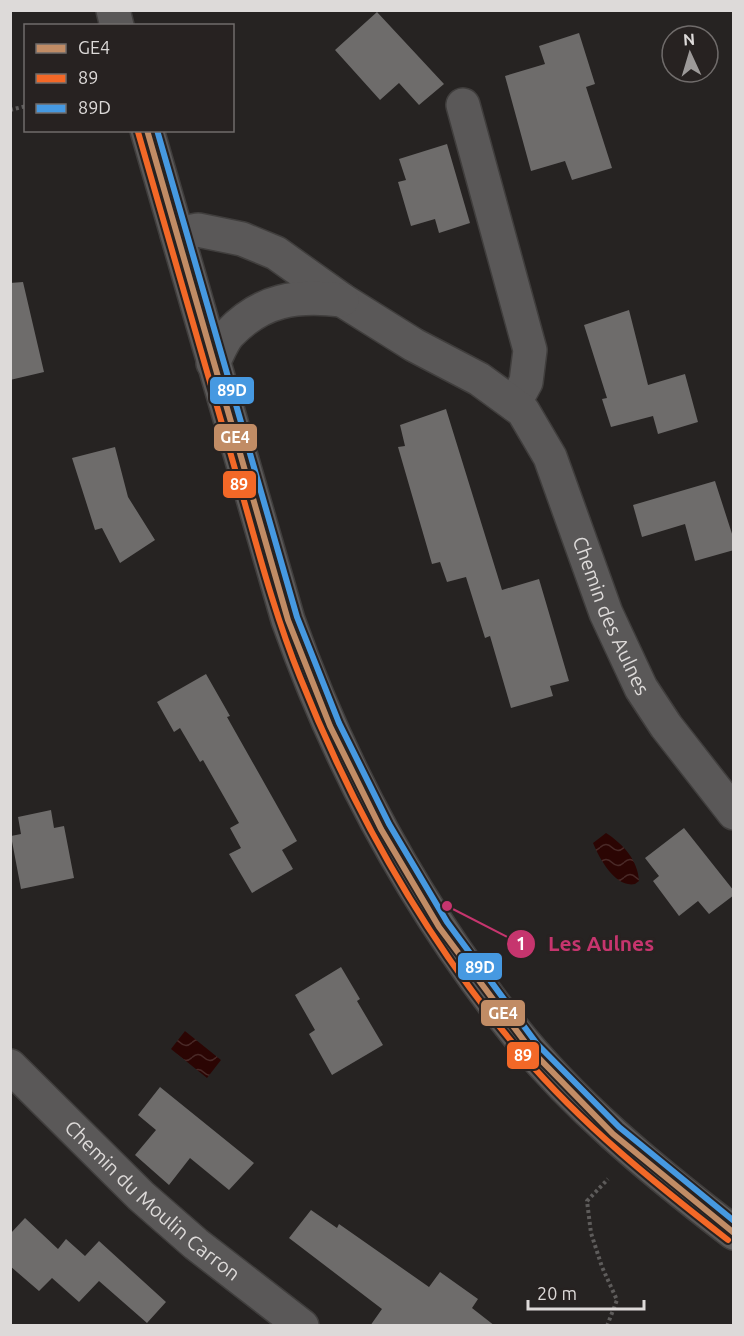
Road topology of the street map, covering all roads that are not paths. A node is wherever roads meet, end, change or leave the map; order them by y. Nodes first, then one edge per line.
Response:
1 (463, 105) dead end
2 (148, 132) edge
3 (177, 234) junction
4 (342, 300) junction
5 (213, 363) junction
6 (514, 404) junction
7 (734, 813) edge
8 (10, 1066) edge
9 (734, 1233) edge
10 (302, 1326) edge

1 - 6 street
2 - 3 street
3 - 4 street, Chemin des Aulnes
3 - 5 street
4 - 5 street, Chemin des Aulnes
4 - 6 street, Chemin des Aulnes
5 - 9 street
6 - 7 street, Chemin des Aulnes
8 - 10 street, Chemin du Moulin Carron

